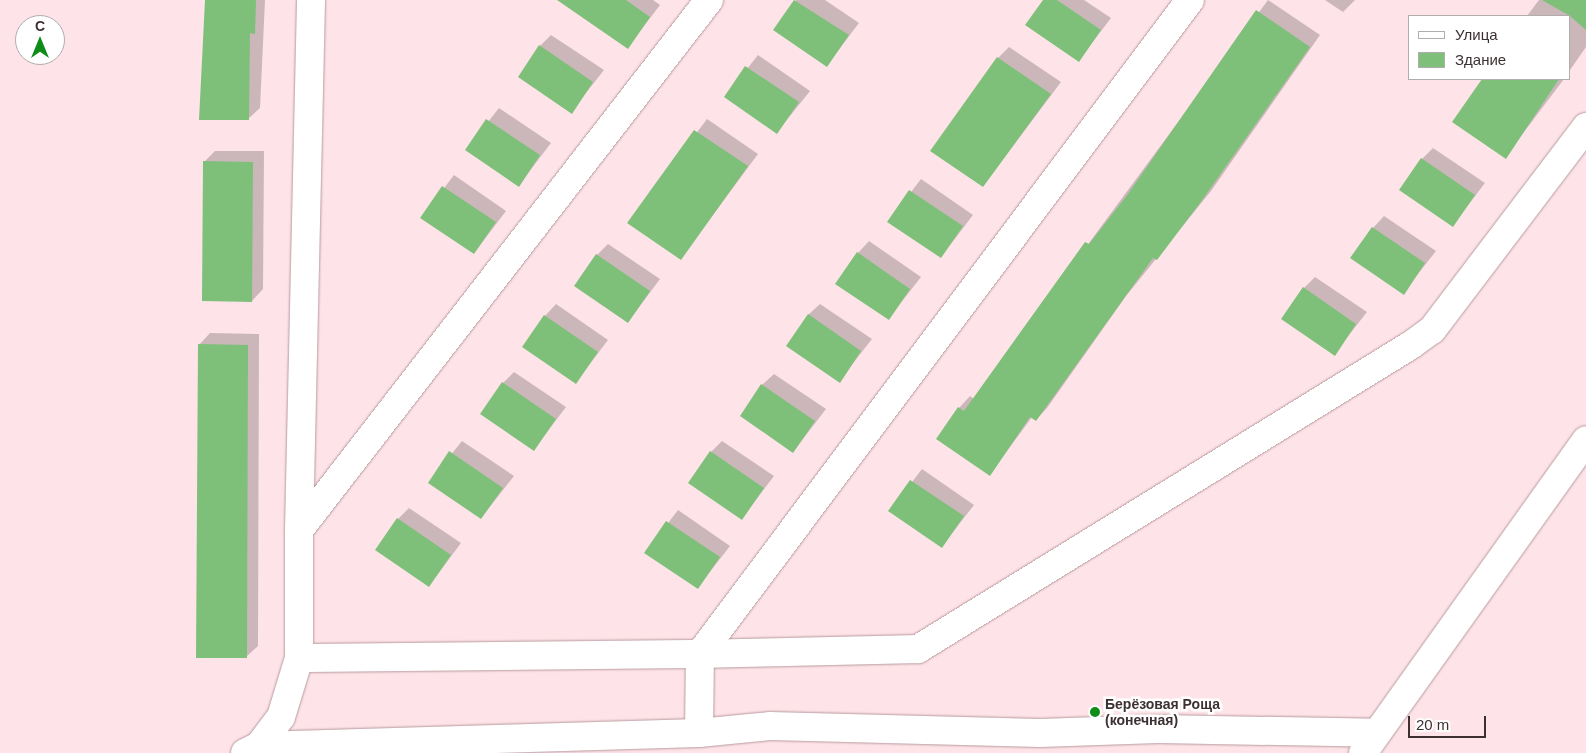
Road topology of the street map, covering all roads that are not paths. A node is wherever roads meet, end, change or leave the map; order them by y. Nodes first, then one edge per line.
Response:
1 (311, 0) edge
2 (710, 0) edge
3 (1190, 0) edge
4 (1586, 127) edge
5 (1586, 440) edge
6 (299, 530) junction
7 (700, 654) junction
8 (299, 658) junction
9 (699, 733) junction
10 (601, 743) edge
11 (1370, 743) edge
12 (252, 750) edge

1 - 6 street
2 - 6 street
3 - 7 street
4 - 7 street
5 - 11 street
6 - 8 street
7 - 8 street
7 - 9 street
8 - 12 street
9 - 10 street
9 - 11 street
10 - 12 street

